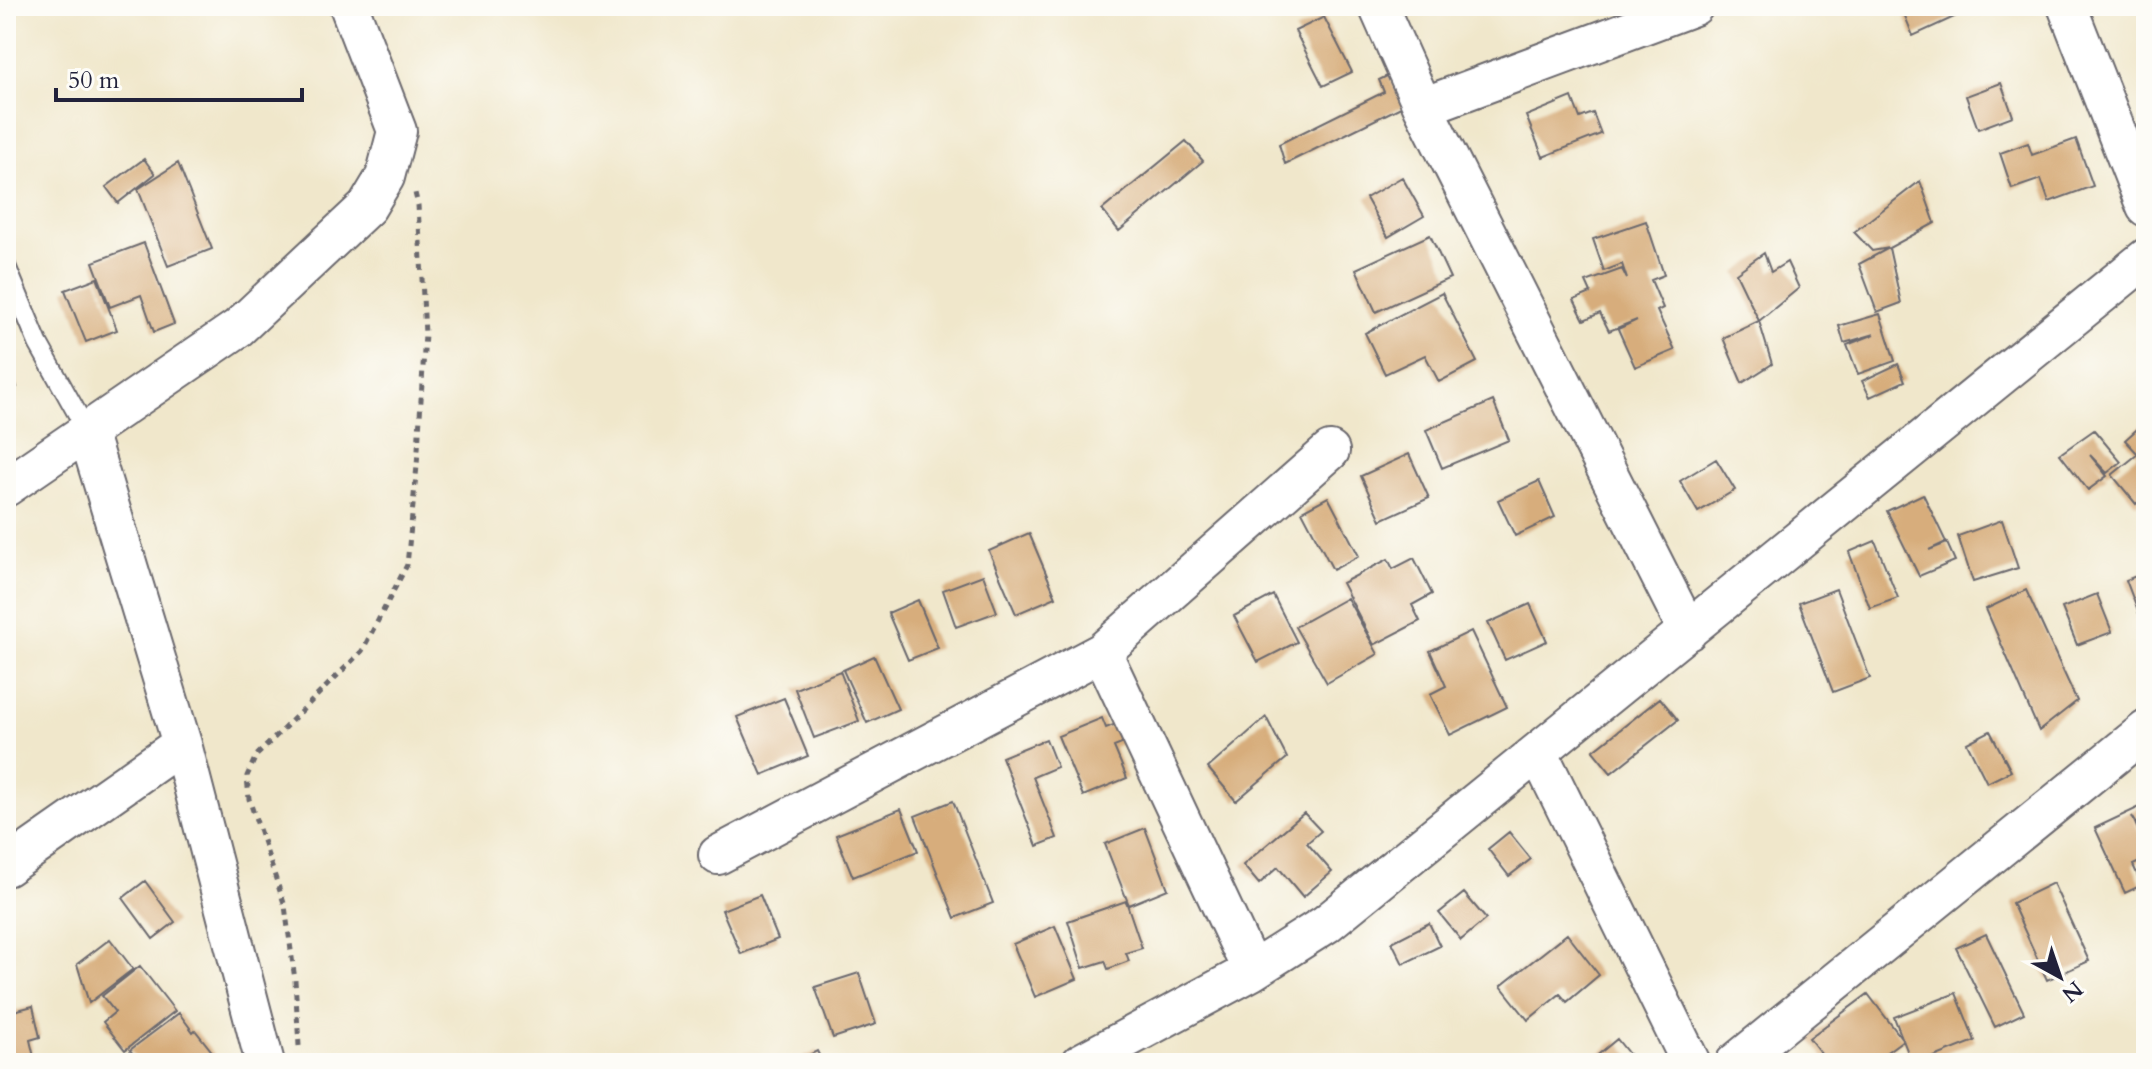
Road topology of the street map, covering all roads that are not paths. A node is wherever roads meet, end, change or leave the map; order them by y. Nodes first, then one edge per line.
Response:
1 (349, 6) edge
2 (1378, 6) edge
3 (1694, 6) edge
4 (2067, 6) edge
5 (1423, 107) junction
6 (2146, 207) edge
7 (2146, 258) edge
8 (6, 266) edge
9 (87, 431) junction
10 (1330, 451) dead end
11 (6, 487) edge
12 (1688, 631) junction
13 (1102, 652) junction
14 (2146, 730) edge
15 (182, 744) junction
16 (1538, 752) junction
17 (718, 855) dead end
18 (6, 867) edge
19 (1252, 971) junction
20 (282, 1056) edge
21 (1081, 1063) edge
22 (1691, 1063) edge
23 (1735, 1063) edge

1 - 9 street
2 - 5 street
3 - 5 street
4 - 6 street
5 - 12 street
7 - 12 street
8 - 9 lane
9 - 11 street
9 - 15 street
10 - 13 street
12 - 16 street
13 - 17 street
13 - 19 street
14 - 23 street
15 - 18 street
15 - 20 street
16 - 19 street
16 - 22 street
19 - 21 street

